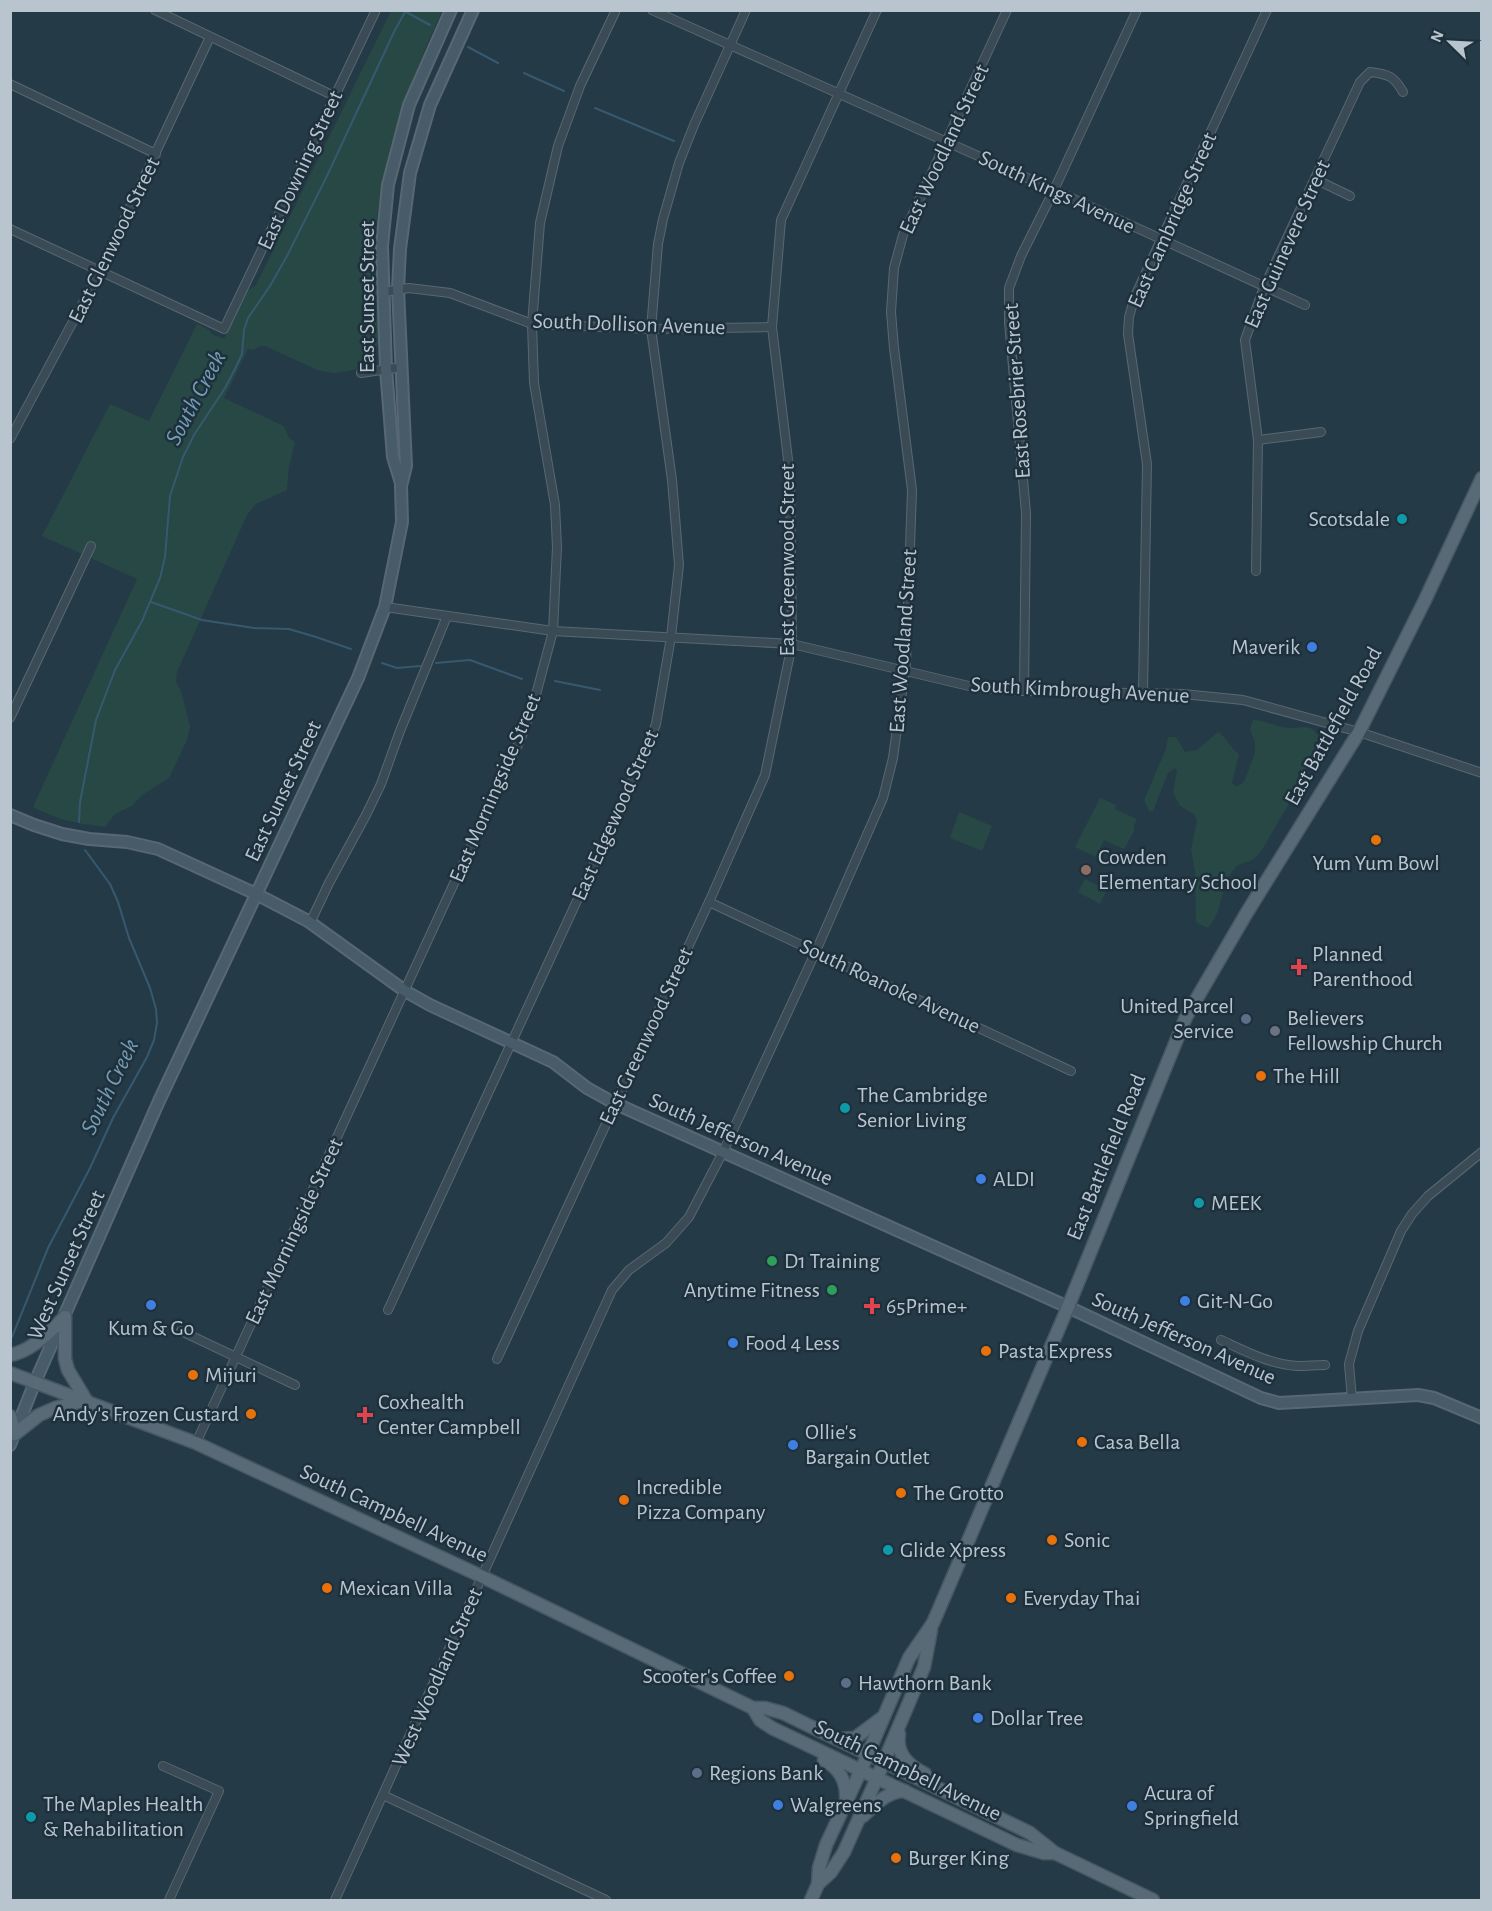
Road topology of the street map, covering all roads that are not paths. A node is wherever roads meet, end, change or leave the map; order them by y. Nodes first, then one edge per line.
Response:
1 (155, 10) edge
2 (376, 10) edge
3 (452, 10) edge
4 (473, 10) edge
5 (616, 10) edge
6 (652, 10) edge
7 (746, 10) edge
8 (877, 10) edge
9 (1007, 10) edge
10 (1137, 10) edge
11 (1267, 10) edge
12 (210, 37) junction
13 (730, 44) junction
14 (10, 84) edge
15 (1403, 92) dead end
16 (839, 93) junction
17 (334, 96) junction
18 (947, 142) junction
19 (156, 154) junction
20 (1315, 179) junction
21 (1054, 190) junction
22 (1350, 196) dead end
23 (10, 229) edge
24 (1162, 240) junction
25 (100, 271) junction
26 (1264, 287) junction
27 (398, 290) junction
28 (384, 292) junction
29 (1305, 305) dead end
30 (532, 324) junction
31 (772, 327) junction
32 (651, 329) junction
33 (402, 367) junction
34 (386, 369) junction
35 (361, 373) dead end
36 (1321, 432) dead end
37 (10, 439) edge
38 (1258, 440) junction
39 (1482, 478) edge
40 (401, 486) junction
41 (91, 546) dead end
42 (1256, 571) dead end
43 (385, 607) junction
44 (447, 616) junction
45 (553, 632) junction
46 (671, 637) junction
47 (792, 645) junction
48 (905, 670) junction
49 (1024, 691) junction
50 (1143, 692) junction
51 (10, 718) edge
52 (1359, 732) junction
53 (1482, 773) edge
54 (10, 815) edge
55 (256, 894) junction
56 (709, 902) junction
57 (310, 923) junction
58 (816, 951) junction
59 (405, 991) junction
60 (512, 1043) junction
61 (1071, 1071) dead end
62 (159, 1101) joint
63 (614, 1103) junction
64 (723, 1152) junction
65 (1482, 1152) edge
66 (612, 1290) joint
67 (1068, 1307) junction
68 (388, 1310) dead end
69 (65, 1317) junction
70 (181, 1331) dead end
71 (1221, 1340) dead end
72 (10, 1355) edge
73 (236, 1357) junction
74 (497, 1359) dead end
75 (1325, 1365) dead end
76 (10, 1373) edge
77 (35, 1382) junction
78 (295, 1384) dead end
79 (1352, 1399) junction
80 (86, 1400) junction
81 (10, 1416) edge
82 (1482, 1418) edge
83 (13, 1440) edge
84 (196, 1443) junction
85 (483, 1577) junction
86 (933, 1623) junction
87 (753, 1708) junction
88 (884, 1717) junction
89 (900, 1725) junction
90 (781, 1732) junction
91 (836, 1739) junction
92 (868, 1755) junction
93 (884, 1762) junction
94 (164, 1766) dead end
95 (861, 1770) junction
96 (878, 1778) junction
97 (905, 1791) junction
98 (383, 1795) junction
99 (846, 1802) junction
100 (981, 1809) junction
101 (858, 1821) junction
102 (1055, 1853) junction
103 (818, 1884) junction
104 (169, 1900) edge
105 (335, 1900) edge
106 (606, 1900) edge
107 (811, 1900) edge
108 (1153, 1900) edge

1 - 12 street
2 - 17 street, East Downing Street
3 - 28 main road, East Sunset Street
4 - 27 main road, East Sunset Street
5 - 30 street, East Morningside Street
6 - 13 street, South Kings Avenue
7 - 13 street, East Edgewood Street
8 - 16 street, East Greenwood Street
9 - 18 street, East Woodland Street
10 - 21 street, East Rosebrier Street
11 - 24 street, East Cambridge Street
12 - 17 street
12 - 19 street, East Glenwood Street
13 - 16 street, South Kings Avenue
13 - 32 street, East Edgewood Street
14 - 19 street
15 - 20 street, East Guinevere Street
16 - 18 street, South Kings Avenue
16 - 31 street, East Greenwood Street
17 - 25 street, East Downing Street
18 - 21 street, South Kings Avenue
18 - 48 street, East Woodland Street
19 - 25 street, East Glenwood Street
20 - 22 street
20 - 26 street, East Guinevere Street
21 - 24 street, South Kings Avenue
21 - 49 street, East Rosebrier Street
23 - 25 street
24 - 26 street, South Kings Avenue
24 - 50 street, East Cambridge Street
25 - 37 street, East Glenwood Street
26 - 29 street, South Kings Avenue
26 - 38 street, East Guinevere Street
27 - 28 street, South Dollison Avenue
27 - 30 street, South Dollison Avenue
27 - 33 main road, East Sunset Street
28 - 34 main road, East Sunset Street
30 - 32 street, South Dollison Avenue
30 - 45 street, East Morningside Street
31 - 32 street, South Dollison Avenue
31 - 47 street, East Greenwood Street
32 - 46 street, East Edgewood Street
33 - 34 street
33 - 40 main road, East Sunset Street
34 - 35 street
34 - 40 main road, East Sunset Street
36 - 38 street
38 - 42 street, East Guinevere Street
39 - 52 main road, East Battlefield Road
40 - 43 main road, East Sunset Street
41 - 51 street
43 - 44 street, South Kimbrough Avenue
43 - 55 main road, East Sunset Street
44 - 45 street, South Kimbrough Avenue
44 - 57 street
45 - 46 street, South Kimbrough Avenue
45 - 59 street, East Morningside Street
46 - 47 street, South Kimbrough Avenue
46 - 60 street, East Edgewood Street
47 - 48 street, South Kimbrough Avenue
47 - 56 street, East Greenwood Street
48 - 49 street, South Kimbrough Avenue
48 - 58 street, East Woodland Street
49 - 50 street, South Kimbrough Avenue
50 - 52 street, South Kimbrough Avenue
52 - 53 street, South Kimbrough Avenue
52 - 67 main road, East Battlefield Road
54 - 55 main road, South Jefferson Avenue
55 - 57 main road, South Jefferson Avenue
55 - 62 main road, East Sunset Street
56 - 58 street, South Roanoke Avenue
56 - 63 street, East Greenwood Street
57 - 59 main road, South Jefferson Avenue
58 - 61 street, South Roanoke Avenue
58 - 64 street, East Woodland Street
59 - 60 main road, South Jefferson Avenue
59 - 73 street, East Morningside Street
60 - 63 main road, South Jefferson Avenue
60 - 68 street, East Edgewood Street
62 - 69 main road, West Sunset Street
63 - 64 main road, South Jefferson Avenue
63 - 74 street, East Greenwood Street
64 - 66 street, East Woodland Street
64 - 67 main road, South Jefferson Avenue
65 - 79 street
66 - 85 street, West Woodland Street
67 - 79 main road, South Jefferson Avenue
67 - 86 main road, East Battlefield Road
69 - 72 main road
69 - 77 main road, West Sunset Street
69 - 80 main road
70 - 73 street
71 - 75 street
73 - 78 street
73 - 84 street, East Morningside Street
76 - 77 main road, South Campbell Avenue
77 - 80 main road, South Campbell Avenue
77 - 83 main road, West Sunset Street
79 - 82 main road, South Jefferson Avenue
80 - 83 main road
80 - 84 main road, South Campbell Avenue
81 - 83 main road
84 - 85 main road, South Campbell Avenue
85 - 87 main road, South Campbell Avenue
85 - 98 street, West Woodland Street
86 - 88 main road
86 - 89 main road
87 - 90 main road, South Campbell Avenue
87 - 91 main road, South Campbell Avenue
88 - 91 main road
88 - 92 main road
89 - 93 main road
89 - 100 main road
90 - 95 main road, South Campbell Avenue
90 - 99 main road
91 - 92 main road, South Campbell Avenue
92 - 93 main road, South Campbell Avenue
92 - 95 main road
93 - 96 main road
93 - 100 main road, South Campbell Avenue
94 - 104 street
95 - 96 main road, South Campbell Avenue
95 - 99 main road
96 - 97 main road, South Campbell Avenue
96 - 101 main road
97 - 101 main road
97 - 102 main road, South Campbell Avenue
98 - 105 street, West Woodland Street
98 - 106 street
99 - 103 main road
100 - 102 main road, South Campbell Avenue
101 - 103 main road
102 - 108 main road, South Campbell Avenue
103 - 107 main road

